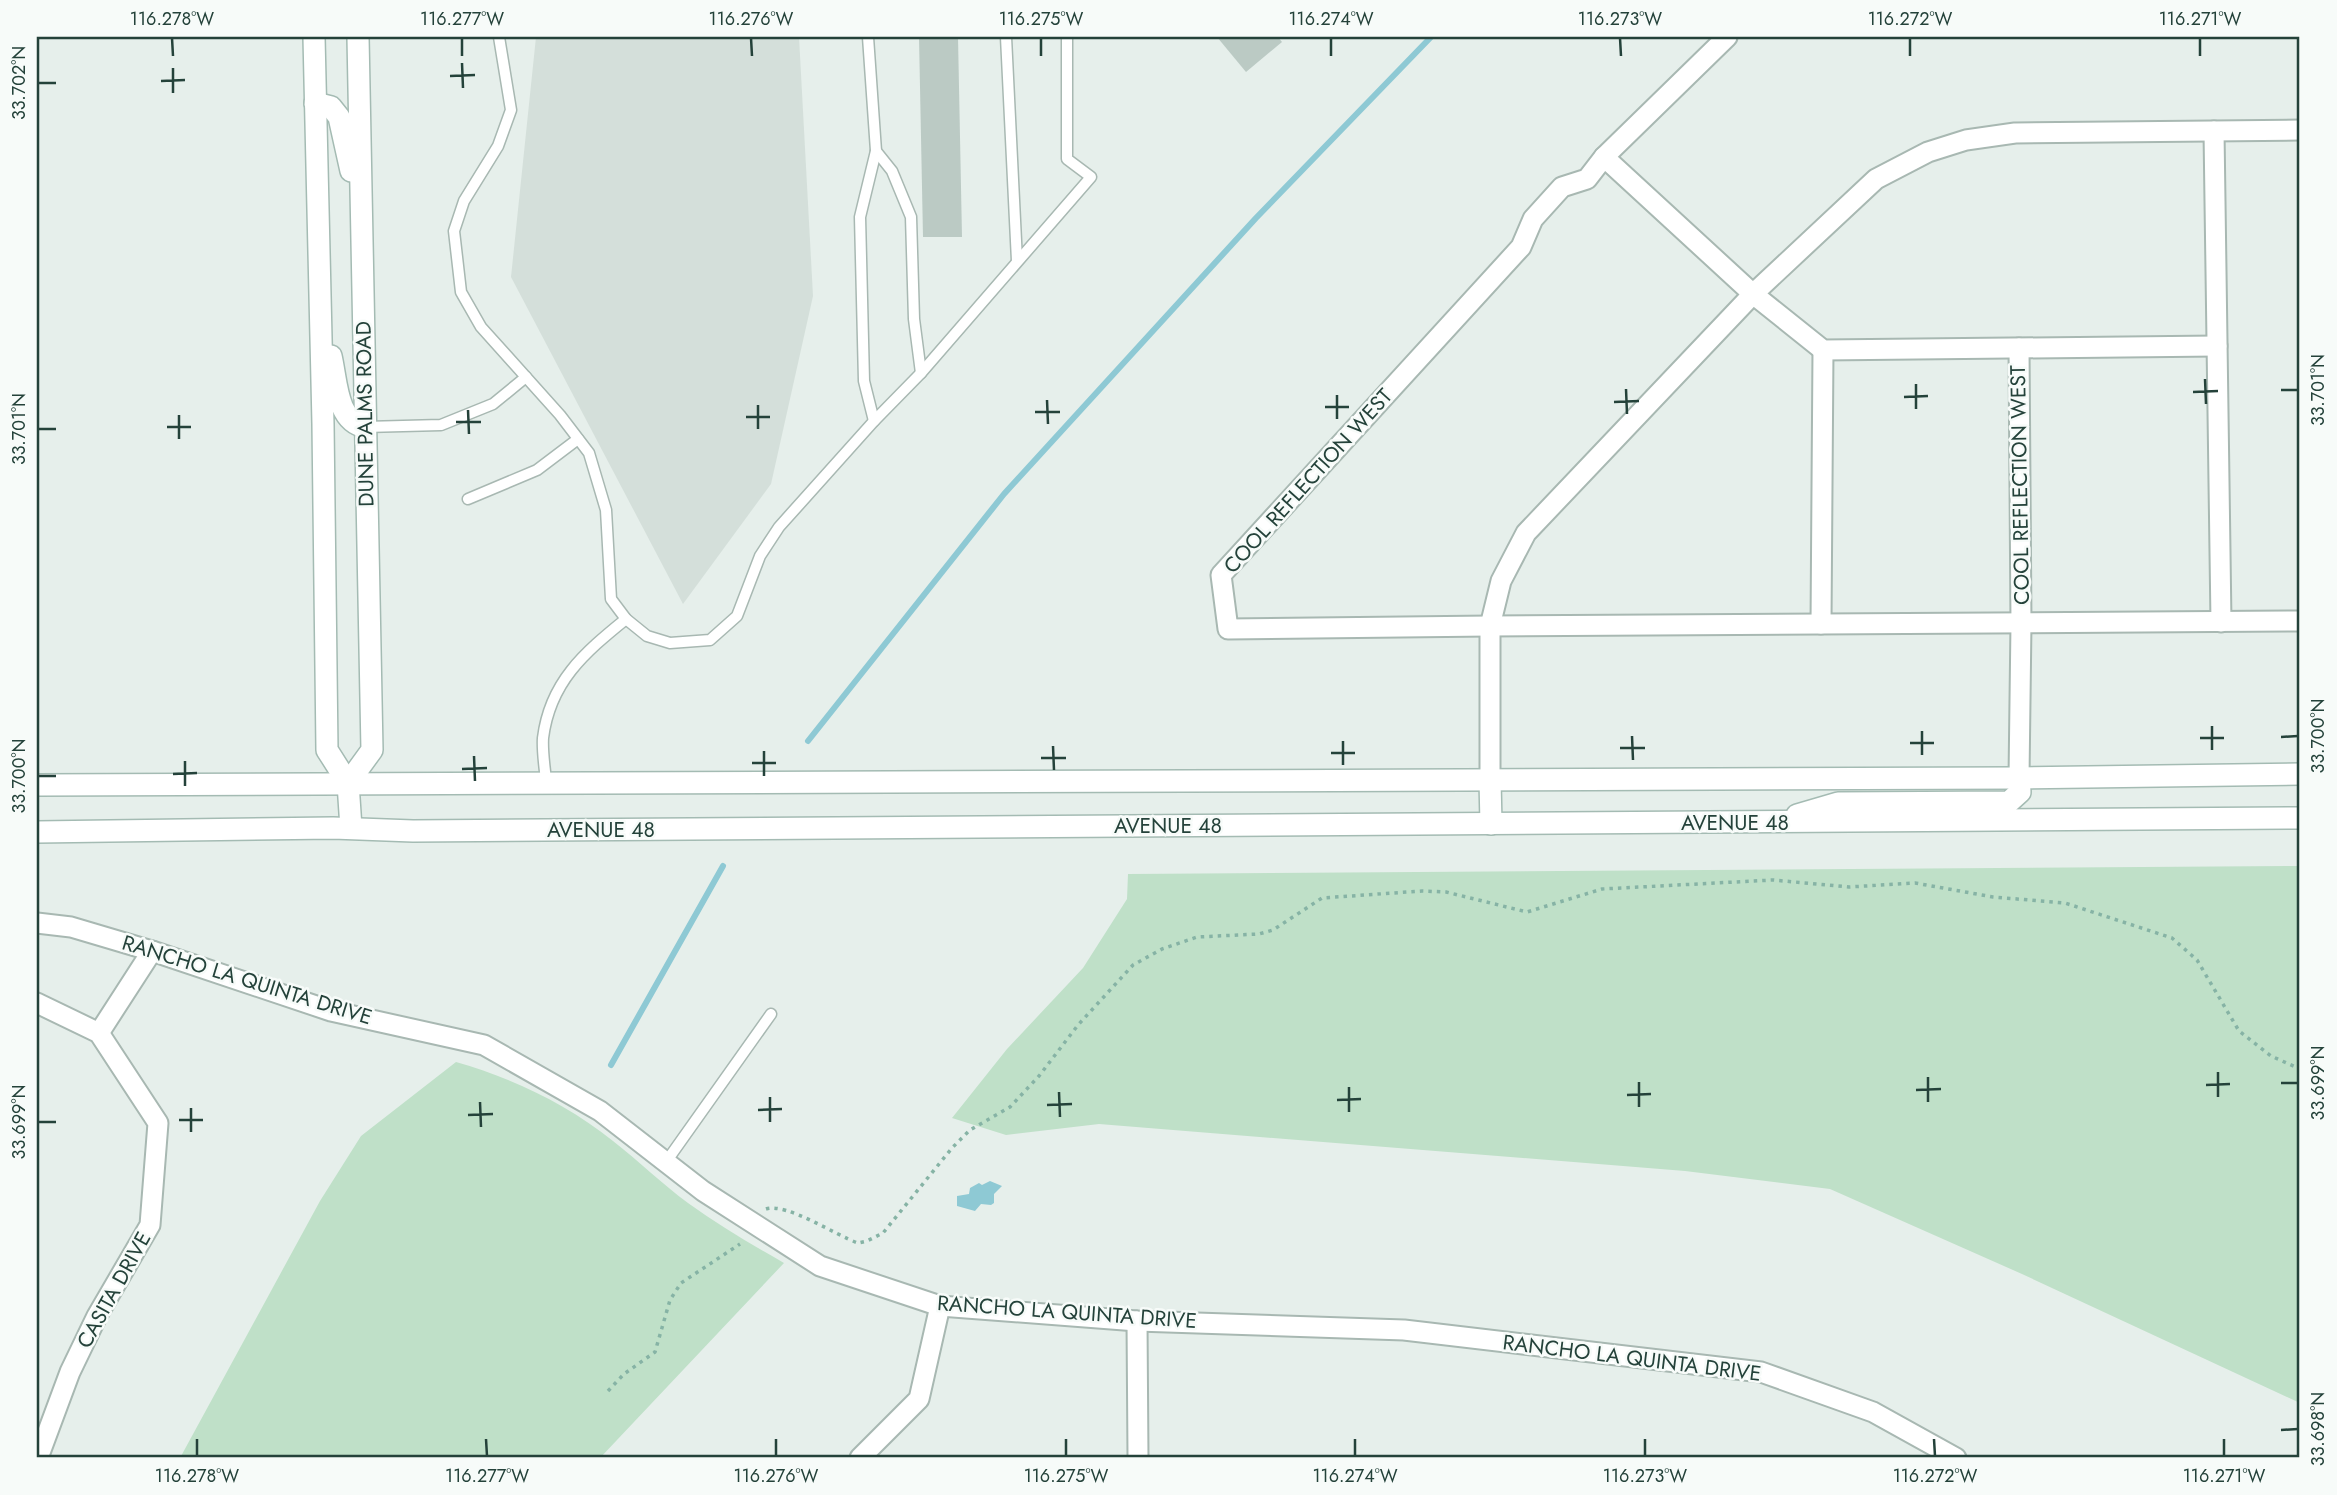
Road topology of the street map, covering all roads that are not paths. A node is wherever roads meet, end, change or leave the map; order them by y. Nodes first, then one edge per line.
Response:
1 (314, 37) edge
2 (358, 37) edge
3 (499, 37) edge
4 (868, 37) edge
5 (1006, 37) edge
6 (1067, 37) edge
7 (1727, 37) edge
8 (315, 103) junction
9 (2300, 130) edge
10 (2214, 131) junction
11 (876, 151) junction
12 (1604, 158) junction
13 (361, 217) junction
14 (1017, 261) junction
15 (1753, 294) junction
16 (321, 306) junction
17 (2217, 346) junction
18 (2019, 348) junction
19 (1823, 350) junction
20 (921, 373) junction
21 (526, 377) junction
22 (874, 421) junction
23 (365, 427) junction
24 (578, 439) junction
25 (468, 499) dead end
26 (626, 620) junction
27 (2300, 621) edge
28 (2221, 622) junction
29 (2021, 623) junction
30 (1821, 624) junction
31 (1490, 625) junction
32 (2300, 774) edge
33 (2019, 778) junction
34 (1490, 780) junction
35 (546, 782) junction
36 (348, 783) junction
37 (37, 785) edge
38 (2300, 818) edge
39 (1771, 823) junction
40 (1491, 824) junction
41 (351, 828) junction
42 (37, 832) edge
43 (37, 923) edge
44 (152, 951) junction
45 (37, 1003) edge
46 (771, 1014) dead end
47 (99, 1033) junction
48 (666, 1162) junction
49 (940, 1306) junction
50 (1137, 1321) junction
51 (38, 1458) edge
52 (860, 1458) edge
53 (1139, 1458) edge
54 (1956, 1458) edge

1 - 8 main road, DUNE PALMS ROAD
2 - 13 main road, DUNE PALMS ROAD
3 - 21 lane
4 - 11 lane
5 - 14 lane
6 - 14 lane
7 - 12 street, COOL REFLECTION WEST
8 - 13 main road
8 - 16 main road, DUNE PALMS ROAD
9 - 10 street
10 - 15 street
10 - 17 street
11 - 20 lane
11 - 22 lane
12 - 15 street
12 - 31 street, COOL REFLECTION WEST
13 - 23 main road, DUNE PALMS ROAD
14 - 20 lane
15 - 19 street
15 - 31 street
16 - 23 main road
16 - 36 main road, DUNE PALMS ROAD
17 - 18 street, COOL REFLECTION WEST
17 - 28 street
18 - 19 street, COOL REFLECTION WEST
18 - 29 street, COOL REFLECTION WEST
19 - 30 street
20 - 22 lane
21 - 23 lane
21 - 24 lane
22 - 26 lane
23 - 36 main road, DUNE PALMS ROAD
24 - 25 lane
24 - 26 lane
26 - 35 lane
27 - 28 street, COOL REFLECTION WEST
28 - 29 street, COOL REFLECTION WEST
29 - 30 street, COOL REFLECTION WEST
29 - 33 street, COOL REFLECTION WEST
30 - 31 street, COOL REFLECTION WEST
31 - 34 street
32 - 33 main road, AVENUE 48
33 - 34 main road, AVENUE 48
33 - 39 main road
34 - 35 main road, AVENUE 48
34 - 40 main road
35 - 36 main road, AVENUE 48
36 - 37 main road, AVENUE 48
36 - 41 main road, DUNE PALMS ROAD
38 - 39 main road, AVENUE 48
39 - 40 main road, AVENUE 48
40 - 41 main road, AVENUE 48
41 - 42 main road, AVENUE 48
43 - 44 street, RANCHO LA QUINTA DRIVE
44 - 47 street
44 - 48 street, RANCHO LA QUINTA DRIVE
45 - 47 street
46 - 48 lane
47 - 51 street, CASITA DRIVE
48 - 49 street, RANCHO LA QUINTA DRIVE
49 - 50 street, RANCHO LA QUINTA DRIVE
49 - 52 street
50 - 53 street
50 - 54 street, RANCHO LA QUINTA DRIVE

